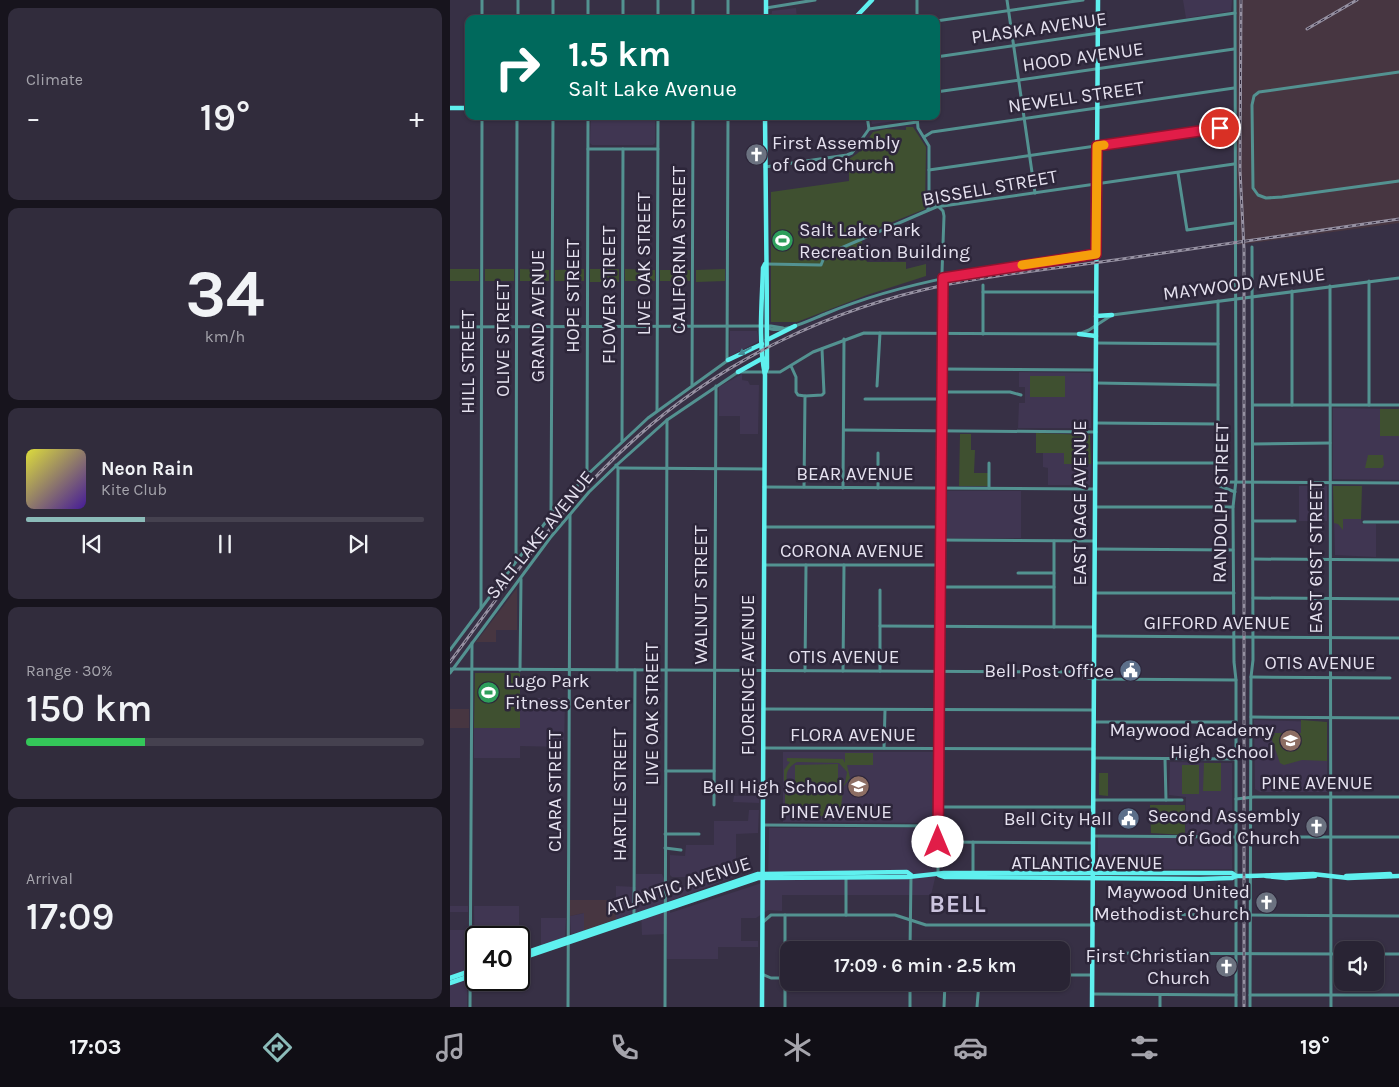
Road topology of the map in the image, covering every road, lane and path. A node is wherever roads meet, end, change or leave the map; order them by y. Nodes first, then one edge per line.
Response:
1 (482, 0) edge
2 (518, 0) edge
3 (553, 0) edge
4 (588, 0) edge
5 (623, 0) edge
6 (658, 0) edge
7 (693, 0) edge
8 (728, 0) edge
9 (766, 0) edge
10 (814, 0) edge
11 (871, 0) edge
12 (917, 0) edge
13 (1007, 0) edge
14 (1083, 0) edge
15 (1098, 0) edge
16 (1235, 0) edge
17 (766, 8) junction
18 (1009, 11) junction
19 (1235, 13) junction
20 (482, 15) edge
21 (518, 15) edge
22 (553, 15) edge
23 (588, 15) edge
24 (623, 15) edge
25 (658, 15) edge
26 (693, 15) edge
27 (728, 15) edge
28 (766, 15) edge
29 (858, 15) edge
30 (917, 15) edge
31 (940, 20) edge
32 (1098, 34) junction
33 (1014, 46) junction
34 (1234, 49) junction
35 (940, 56) edge
36 (1097, 69) junction
37 (1399, 72) edge
38 (1019, 80) junction
39 (1234, 88) junction
40 (940, 91) edge
41 (1097, 107) junction
42 (450, 108) edge
43 (465, 108) edge
44 (1025, 118) junction
45 (482, 120) edge
46 (517, 120) edge
47 (553, 120) edge
48 (588, 120) edge
49 (658, 120) edge
50 (693, 120) edge
51 (728, 120) edge
52 (765, 120) edge
53 (868, 120) edge
54 (917, 122) joint
55 (1234, 126) junction
56 (870, 129) junction
57 (924, 137) junction
58 (1097, 146) junction
59 (588, 149) junction
60 (623, 149) junction
61 (658, 149) junction
62 (1030, 156) junction
63 (1234, 164) junction
64 (765, 167) junction
65 (929, 170) junction
66 (1178, 172) junction
67 (1399, 181) edge
68 (1097, 184) junction
69 (1035, 193) junction
70 (929, 195) junction
71 (939, 207) junction
72 (928, 210) junction
73 (1234, 223) junction
74 (1252, 247) dead end
75 (1096, 254) junction
76 (765, 264) junction
77 (943, 278) junction
78 (1399, 278) edge
79 (1369, 282) junction
80 (983, 285) dead end
81 (1330, 286) junction
82 (1292, 291) junction
83 (983, 292) junction
84 (1096, 292) junction
85 (1253, 297) junction
86 (1236, 299) junction
87 (1218, 301) junction
88 (1112, 315) junction
89 (1096, 316) junction
90 (1096, 325) junction
91 (795, 326) junction
92 (450, 327) edge
93 (482, 327) junction
94 (517, 327) junction
95 (552, 327) junction
96 (587, 327) junction
97 (622, 327) junction
98 (657, 327) junction
99 (692, 327) junction
100 (728, 327) junction
101 (765, 327) junction
102 (880, 333) junction
103 (941, 334) junction
104 (983, 334) junction
105 (1080, 334) junction
106 (1096, 336) junction
107 (844, 339) junction
108 (767, 340) junction
109 (1096, 343) junction
110 (762, 344) junction
111 (1218, 344) junction
112 (822, 349) junction
113 (762, 358) junction
114 (728, 360) junction
115 (792, 366) junction
116 (941, 369) junction
117 (1093, 370) junction
118 (738, 372) junction
119 (765, 372) junction
120 (1096, 383) junction
121 (692, 385) junction
122 (716, 385) junction
123 (1218, 385) junction
124 (877, 386) dead end
125 (941, 392) junction
126 (1021, 395) dead end
127 (805, 396) junction
128 (865, 399) dead end
129 (941, 399) junction
130 (1253, 405) junction
131 (1292, 405) junction
132 (1330, 405) junction
133 (1369, 405) junction
134 (1399, 405) edge
135 (657, 411) junction
136 (667, 420) junction
137 (1096, 423) junction
138 (1218, 424) junction
139 (844, 430) junction
140 (941, 431) junction
141 (1096, 432) junction
142 (622, 441) junction
143 (1330, 443) junction
144 (1253, 444) junction
145 (878, 453) dead end
146 (989, 463) dead end
147 (1095, 463) junction
148 (1218, 463) junction
149 (617, 467) junction
150 (667, 468) junction
151 (716, 468) junction
152 (764, 469) junction
153 (587, 475) junction
154 (1218, 482) junction
155 (1236, 482) junction
156 (1253, 482) junction
157 (1330, 482) junction
158 (1399, 483) edge
159 (764, 487) junction
160 (804, 488) junction
161 (844, 488) junction
162 (878, 488) junction
163 (940, 488) junction
164 (989, 488) junction
165 (1095, 489) junction
166 (1235, 492) junction
167 (1095, 507) junction
168 (1233, 507) junction
169 (570, 514) junction
170 (552, 515) junction
171 (1253, 521) junction
172 (1295, 521) dead end
173 (1364, 522) dead end
174 (1399, 522) edge
175 (764, 527) junction
176 (940, 527) junction
177 (940, 540) junction
178 (1054, 541) junction
179 (1095, 541) junction
180 (1095, 549) junction
181 (1233, 550) junction
182 (1253, 559) junction
183 (1330, 560) junction
184 (1399, 560) edge
185 (516, 561) junction
186 (764, 565) junction
187 (806, 565) junction
188 (844, 565) junction
189 (940, 565) junction
190 (1018, 573) dead end
191 (1054, 574) junction
192 (521, 578) junction
193 (940, 587) junction
194 (1054, 587) junction
195 (880, 590) dead end
196 (1095, 593) junction
197 (1234, 594) junction
198 (1253, 598) junction
199 (1330, 599) junction
200 (1399, 599) edge
201 (481, 609) junction
202 (880, 626) junction
203 (940, 626) junction
204 (1054, 627) junction
205 (1094, 627) junction
206 (1094, 636) junction
207 (1234, 637) junction
208 (1253, 637) junction
209 (1330, 637) junction
210 (1399, 638) edge
211 (472, 643) junction
212 (450, 650) edge
213 (452, 669) edge
214 (472, 669) junction
215 (520, 670) junction
216 (569, 670) junction
217 (617, 670) junction
218 (634, 670) junction
219 (666, 670) junction
220 (715, 670) junction
221 (763, 670) junction
222 (804, 670) junction
223 (843, 671) junction
224 (880, 671) junction
225 (940, 671) junction
226 (1094, 671) junction
227 (1074, 672) junction
228 (450, 673) edge
229 (1251, 677) junction
230 (1330, 677) junction
231 (1390, 678) dead end
232 (1094, 679) junction
233 (1236, 680) junction
234 (763, 709) junction
235 (884, 710) junction
236 (939, 710) junction
237 (1094, 710) junction
238 (1250, 717) junction
239 (1330, 717) junction
240 (1399, 718) edge
241 (1094, 722) junction
242 (1236, 722) junction
243 (763, 748) junction
244 (884, 748) junction
245 (939, 749) junction
246 (1094, 749) junction
247 (1094, 758) junction
248 (1165, 759) junction
249 (1236, 759) junction
250 (666, 771) junction
251 (714, 771) junction
252 (1250, 797) junction
253 (1330, 797) junction
254 (1399, 797) edge
255 (1236, 799) junction
256 (1094, 800) junction
257 (1166, 800) junction
258 (1182, 800) dead end
259 (714, 804) dead end
260 (939, 807) junction
261 (1094, 807) junction
262 (762, 825) junction
263 (938, 826) junction
264 (665, 834) junction
265 (699, 834) dead end
266 (1093, 836) junction
267 (1236, 836) junction
268 (1250, 837) junction
269 (1330, 837) junction
270 (1399, 837) edge
271 (938, 842) junction
272 (973, 842) junction
273 (1093, 843) junction
274 (665, 848) junction
275 (681, 850) dead end
276 (1017, 873) junction
277 (846, 874) junction
278 (938, 874) junction
279 (911, 875) junction
280 (973, 875) junction
281 (1093, 875) junction
282 (762, 876) junction
283 (1236, 876) junction
284 (1250, 876) junction
285 (1330, 876) junction
286 (1399, 876) edge
287 (1007, 877) junction
288 (665, 908) junction
289 (846, 914) junction
290 (1093, 914) junction
291 (785, 915) junction
292 (1236, 915) junction
293 (1250, 916) junction
294 (1331, 916) junction
295 (1399, 916) edge
296 (634, 918) junction
297 (910, 919) junction
298 (762, 922) junction
299 (1093, 925) junction
300 (472, 926) edge
301 (568, 941) junction
302 (785, 941) edge
303 (910, 941) edge
304 (530, 952) edge
305 (1092, 953) junction
306 (1236, 953) junction
307 (1250, 954) junction
308 (1331, 954) junction
309 (1384, 954) edge
310 (1399, 954) edge
311 (530, 955) edge
312 (465, 974) edge
313 (762, 974) junction
314 (1070, 975) edge
315 (1092, 975) junction
316 (465, 976) edge
317 (450, 978) edge
318 (771, 978) junction
319 (780, 978) edge
320 (762, 982) junction
321 (450, 983) edge
322 (471, 991) edge
323 (786, 991) edge
324 (910, 991) edge
325 (944, 991) edge
326 (978, 991) edge
327 (1092, 994) junction
328 (1160, 995) junction
329 (1250, 995) junction
330 (1331, 995) junction
331 (1399, 995) edge
332 (1236, 996) junction
333 (470, 1007) edge
334 (568, 1007) edge
335 (665, 1007) edge
336 (762, 1007) edge
337 (785, 1007) edge
338 (910, 1007) edge
339 (944, 1007) edge
340 (977, 1007) edge
341 (1092, 1007) edge
342 (1160, 1007) edge
343 (1236, 1007) edge
344 (1250, 1007) edge
345 (1331, 1007) edge

1 - 20 street
2 - 21 street
3 - 22 street
4 - 23 street
5 - 24 street
6 - 25 street
7 - 26 street
8 - 27 street
9 - 17 main road
10 - 17 street
11 - 29 main road
12 - 30 street
13 - 18 street
14 - 18 street
15 - 32 main road, EAST GAGE AVENUE
16 - 19 street, RANDOLPH STREET
17 - 28 main road
18 - 31 street
18 - 33 street
19 - 32 street, PLASKA AVENUE
19 - 34 street, RANDOLPH STREET
32 - 33 street, PLASKA AVENUE
32 - 36 main road, EAST GAGE AVENUE
33 - 35 street, PLASKA AVENUE
33 - 38 street
34 - 36 street, HOOD AVENUE
34 - 39 street, RANDOLPH STREET
36 - 38 street, HOOD AVENUE
36 - 41 main road, EAST GAGE AVENUE
37 - 67 street
38 - 40 street, HOOD AVENUE
38 - 44 street
39 - 41 street, NEWELL STREET
39 - 55 street, RANDOLPH STREET
41 - 44 street, NEWELL STREET
41 - 58 main road, EAST GAGE AVENUE
42 - 43 main road
44 - 57 street, NEWELL STREET
44 - 62 street
45 - 93 street, HILL STREET
46 - 94 street, OLIVE STREET
47 - 95 street, GRAND AVENUE
48 - 59 street, HOPE STREET
49 - 61 street, LIVE OAK STREET
50 - 99 street, CALIFORNIA STREET
51 - 100 street
52 - 64 main road
53 - 56 street
54 - 56 street
54 - 57 street
55 - 58 street
55 - 63 street, RANDOLPH STREET
56 - 64 street
57 - 65 street
58 - 62 street
58 - 68 main road, EAST GAGE AVENUE
59 - 60 street
59 - 96 street, HOPE STREET
60 - 61 street
60 - 97 street, FLOWER STREET
61 - 98 street, LIVE OAK STREET
62 - 65 street
62 - 69 street
63 - 66 street, BISSELL STREET
63 - 73 street, RANDOLPH STREET
64 - 76 main road
65 - 70 street
66 - 68 street, BISSELL STREET
66 - 73 street
68 - 69 street, BISSELL STREET
68 - 75 main road, EAST GAGE AVENUE
69 - 71 street, BISSELL STREET
70 - 71 street
70 - 72 street
71 - 72 street, BISSELL STREET
71 - 77 street
72 - 76 street, BISSELL STREET
73 - 86 street, RANDOLPH STREET
74 - 85 street, RANDOLPH STREET
75 - 77 street
75 - 84 main road, EAST GAGE AVENUE
76 - 101 main road
77 - 91 street
77 - 103 street
78 - 79 street, MAYWOOD AVENUE
79 - 81 street, MAYWOOD AVENUE
79 - 133 street
80 - 83 street
81 - 82 street, MAYWOOD AVENUE
81 - 132 street, EAST 61ST STREET
82 - 85 street, MAYWOOD AVENUE
82 - 131 street
83 - 84 street
83 - 104 street
84 - 89 main road, EAST GAGE AVENUE
85 - 86 street, MAYWOOD AVENUE
85 - 130 street, RANDOLPH STREET
86 - 87 street, MAYWOOD AVENUE
86 - 155 street, RANDOLPH STREET
87 - 88 street, MAYWOOD AVENUE
87 - 111 street
88 - 89 main road
88 - 90 street, MAYWOOD AVENUE
89 - 90 main road, EAST GAGE AVENUE
90 - 105 street, MAYWOOD AVENUE
90 - 106 main road, EAST GAGE AVENUE
91 - 101 street
91 - 108 main road
92 - 93 street
93 - 94 street
93 - 201 street, HILL STREET
94 - 95 street
94 - 185 street, OLIVE STREET
95 - 96 street
95 - 170 street, GRAND AVENUE
96 - 97 street
96 - 153 street, HOPE STREET
97 - 98 street
97 - 142 street, FLOWER STREET
98 - 99 street
98 - 135 street, LIVE OAK STREET
99 - 100 street
99 - 121 street, CALIFORNIA STREET
100 - 101 street
100 - 114 street
101 - 108 main road
101 - 110 main road
102 - 103 street
102 - 107 street
102 - 124 street
103 - 104 street
103 - 116 street
104 - 105 street
105 - 106 main road
106 - 109 main road, EAST GAGE AVENUE
107 - 112 street
107 - 139 street
108 - 119 main road
109 - 111 street
109 - 117 main road, EAST GAGE AVENUE
110 - 113 main road
110 -> 114 main road
111 - 123 street
112 - 115 street
112 - 127 street
113 - 118 main road
113 - 119 main road
114 - 121 street, SALT LAKE AVENUE
115 - 119 street
115 - 127 street
116 - 117 street
116 - 125 street
117 - 120 main road, EAST GAGE AVENUE
118 - 119 street
118 - 122 street, SALT LAKE AVENUE
119 - 152 main road, FLORENCE AVENUE
120 - 123 street
120 - 137 main road, EAST GAGE AVENUE
121 - 135 street, SALT LAKE AVENUE
122 - 136 street, SALT LAKE AVENUE
122 - 151 street, WALNUT STREET
123 - 138 street
125 - 126 street
125 - 129 street
127 - 160 street
128 - 129 street
129 - 140 street
130 - 131 street
130 - 144 street, RANDOLPH STREET
131 - 132 street
132 - 133 street
132 - 143 street, EAST 61ST STREET
133 - 134 street
135 - 142 street, SALT LAKE AVENUE
136 - 149 street, SALT LAKE AVENUE
136 - 150 street, LIVE OAK STREET
137 - 138 street
137 - 141 main road, EAST GAGE AVENUE
138 - 148 street
139 - 140 street
139 - 161 street
140 - 141 street
140 - 163 street
141 - 147 main road, EAST GAGE AVENUE
142 - 153 street, SALT LAKE AVENUE
143 - 144 street
143 - 157 street, EAST 61ST STREET
144 - 156 street, RANDOLPH STREET
145 - 162 street
146 - 164 street
147 - 148 street
147 - 165 main road, EAST GAGE AVENUE
148 - 154 street
149 - 150 street
149 - 169 street, SALT LAKE AVENUE
149 - 217 street
150 - 151 street
150 - 219 street, LIVE OAK STREET
151 - 152 street
151 - 220 street, WALNUT STREET
152 - 159 main road, FLORENCE AVENUE
153 - 170 street, SALT LAKE AVENUE
154 - 155 street
154 - 166 street
155 - 156 street
155 - 166 street, RANDOLPH STREET
156 - 157 street
156 - 171 street, RANDOLPH STREET
157 - 158 street
157 - 183 street, EAST 61ST STREET
159 - 160 street, BEAR AVENUE
159 - 175 main road, FLORENCE AVENUE
160 - 161 street, BEAR AVENUE
161 - 162 street, BEAR AVENUE
162 - 163 street, BEAR AVENUE
163 - 164 street, BEAR AVENUE
163 - 176 street
164 - 165 street, BEAR AVENUE
165 - 167 main road, EAST GAGE AVENUE
166 - 168 street, RANDOLPH STREET
167 - 168 street
167 - 179 main road, EAST GAGE AVENUE
168 - 181 street, RANDOLPH STREET
169 - 192 street, SALT LAKE AVENUE
169 - 216 street, CLARA STREET
170 - 185 street, SALT LAKE AVENUE
171 - 172 street
171 - 182 street, RANDOLPH STREET
173 - 174 street
175 - 176 street
175 - 186 main road, FLORENCE AVENUE
176 - 177 street
177 - 178 street, CORONA AVENUE
177 - 189 street
178 - 179 street, CORONA AVENUE
178 - 191 street
179 - 180 main road, EAST GAGE AVENUE
180 - 181 street
180 - 196 main road, EAST GAGE AVENUE
181 - 197 street, RANDOLPH STREET
182 - 183 street
182 - 198 street, RANDOLPH STREET
183 - 184 street
183 - 199 street, EAST 61ST STREET
185 - 201 street, SALT LAKE AVENUE
186 - 187 street, CORONA AVENUE
186 - 221 main road, FLORENCE AVENUE
187 - 188 street, CORONA AVENUE
187 - 222 street
188 - 189 street, CORONA AVENUE
188 - 223 street
189 - 193 street
190 - 191 street
191 - 194 street
192 - 211 street, SALT LAKE AVENUE
192 - 215 street
193 - 194 street
193 - 203 street
194 - 204 street
195 - 202 street
196 - 197 street
196 - 205 main road, EAST GAGE AVENUE
197 - 207 street, RANDOLPH STREET
198 - 199 street
198 - 208 street, RANDOLPH STREET
199 - 200 street
199 - 209 street, EAST 61ST STREET
201 - 212 street, SALT LAKE AVENUE
202 - 203 street
202 - 224 street
203 - 204 street
203 - 225 street
204 - 205 street
205 - 206 main road, EAST GAGE AVENUE
206 - 207 street, GIFFORD AVENUE
206 - 226 main road, EAST GAGE AVENUE
207 - 208 street, GIFFORD AVENUE
207 - 233 street, RANDOLPH STREET
208 - 209 street, GIFFORD AVENUE
208 - 229 street, RANDOLPH STREET
209 - 210 street, GIFFORD AVENUE
209 - 230 street, EAST 61ST STREET
211 - 213 street, SALT LAKE AVENUE
211 - 214 street
213 - 214 street, OTIS AVENUE
213 - 228 street, SALT LAKE AVENUE
214 - 215 street, OTIS AVENUE
214 - 300 street
215 - 216 street, OTIS AVENUE
216 - 217 street, OTIS AVENUE
216 - 301 street, CLARA STREET
217 - 218 street, OTIS AVENUE
218 - 219 street, OTIS AVENUE
218 - 296 street, HARTLE STREET
219 - 220 street, OTIS AVENUE
219 - 250 street, LIVE OAK STREET
220 - 221 street, OTIS AVENUE
220 - 251 street, WALNUT STREET
221 - 222 street, OTIS AVENUE
221 - 234 main road, FLORENCE AVENUE
222 - 223 street, OTIS AVENUE
223 - 224 street, OTIS AVENUE
224 - 225 street, OTIS AVENUE
225 - 227 street, OTIS AVENUE
225 - 236 street
226 - 227 main road
226 - 232 main road, EAST GAGE AVENUE
227 - 232 street, OTIS AVENUE
229 - 230 street, OTIS AVENUE
229 - 238 street, RANDOLPH STREET
230 - 231 street, OTIS AVENUE
230 - 239 street, EAST 61ST STREET
232 - 233 street, OTIS AVENUE
232 - 237 main road, EAST GAGE AVENUE
233 - 242 street, RANDOLPH STREET
234 - 235 street
234 - 243 main road, FLORENCE AVENUE
235 - 236 street
235 - 244 street
236 - 237 street
236 - 245 street
237 - 241 main road, EAST GAGE AVENUE
238 - 239 street
238 - 252 street, RANDOLPH STREET
239 - 240 street
239 - 253 street, EAST 61ST STREET
241 - 242 street
241 - 246 main road, EAST GAGE AVENUE
242 - 249 street, RANDOLPH STREET
243 - 244 street, FLORA AVENUE
243 - 262 main road, FLORENCE AVENUE
244 - 245 street, FLORA AVENUE
245 - 246 street, FLORA AVENUE
245 - 260 street
246 - 247 main road, EAST GAGE AVENUE
247 - 248 street
247 - 256 main road, EAST GAGE AVENUE
248 - 249 street
248 - 257 street
249 - 255 street, RANDOLPH STREET
250 - 251 street
250 - 264 street, LIVE OAK STREET
251 - 259 street, WALNUT STREET
252 - 253 street, PINE AVENUE
252 - 255 street, PINE AVENUE
252 - 268 street, RANDOLPH STREET
253 - 254 street, PINE AVENUE
253 - 269 street, EAST 61ST STREET
255 - 267 street, RANDOLPH STREET
256 - 257 street
256 - 261 main road, EAST GAGE AVENUE
257 - 258 street
260 - 261 street
260 - 263 street
261 - 266 main road, EAST GAGE AVENUE
262 - 263 street, PINE AVENUE
262 - 282 main road, FLORENCE AVENUE
263 - 271 street
264 - 265 street
264 - 274 street, LIVE OAK STREET
266 - 267 street
266 - 273 main road, EAST GAGE AVENUE
267 - 283 street, RANDOLPH STREET
268 - 269 street
268 - 284 street, RANDOLPH STREET
269 - 270 street
269 - 285 street, EAST 61ST STREET
271 - 272 street
271 - 278 street
272 - 273 street
272 - 280 street
273 - 281 main road, EAST GAGE AVENUE
274 - 275 street
274 - 288 street, LIVE OAK STREET
276 - 280 main road, ATLANTIC AVENUE
276 - 281 main road, ATLANTIC AVENUE
276 - 287 main road
277 - 279 main road, ATLANTIC AVENUE
277 - 282 main road, ATLANTIC AVENUE
277 - 289 street
278 - 279 main road, ATLANTIC AVENUE
278 - 280 main road, ATLANTIC AVENUE
279 - 297 street
280 - 287 main road, ATLANTIC AVENUE
281 - 283 main road, ATLANTIC AVENUE
281 - 287 main road, ATLANTIC AVENUE
281 - 290 main road, EAST GAGE AVENUE
282 - 288 main road, ATLANTIC AVENUE
282 - 298 main road, FLORENCE AVENUE
283 - 284 main road, ATLANTIC AVENUE
283 - 292 street, RANDOLPH STREET
284 - 285 main road, ATLANTIC AVENUE
284 - 293 street, RANDOLPH STREET
285 - 286 main road, ATLANTIC AVENUE
285 - 294 street, EAST 61ST STREET
288 - 296 main road, ATLANTIC AVENUE
288 - 335 street, LIVE OAK STREET
289 - 291 street
289 - 297 street
290 - 292 street
290 - 299 main road, EAST GAGE AVENUE
291 - 298 street
291 - 302 street
292 - 306 street, RANDOLPH STREET
293 - 294 street
293 - 307 street, RANDOLPH STREET
294 - 295 street
294 - 308 street, EAST 61ST STREET
296 - 301 main road, ATLANTIC AVENUE
297 - 299 street
297 - 303 street
298 - 313 main road, FLORENCE AVENUE
299 - 305 main road, EAST GAGE AVENUE
301 - 304 main road, ATLANTIC AVENUE
301 - 311 main road, ATLANTIC AVENUE
301 - 334 street, CLARA STREET
305 - 306 street
305 - 315 main road, EAST GAGE AVENUE
306 - 307 street
306 - 332 street, RANDOLPH STREET
307 - 308 street
307 - 329 street, RANDOLPH STREET
308 - 330 street, EAST 61ST STREET
309 - 310 street
312 - 317 main road
313 - 318 street
313 - 320 main road, FLORENCE AVENUE
314 - 315 street
315 - 327 main road, EAST GAGE AVENUE
316 - 321 main road
318 - 319 street
318 - 320 street
320 - 336 main road, FLORENCE AVENUE
322 - 333 street
323 - 337 street
324 - 338 street
325 - 339 street
326 - 340 street
327 - 328 street
327 - 341 main road, EAST GAGE AVENUE
328 - 332 street
328 - 342 street
329 - 330 street
329 - 344 street, RANDOLPH STREET
330 - 331 street
330 - 345 street, EAST 61ST STREET
332 - 343 street, RANDOLPH STREET

